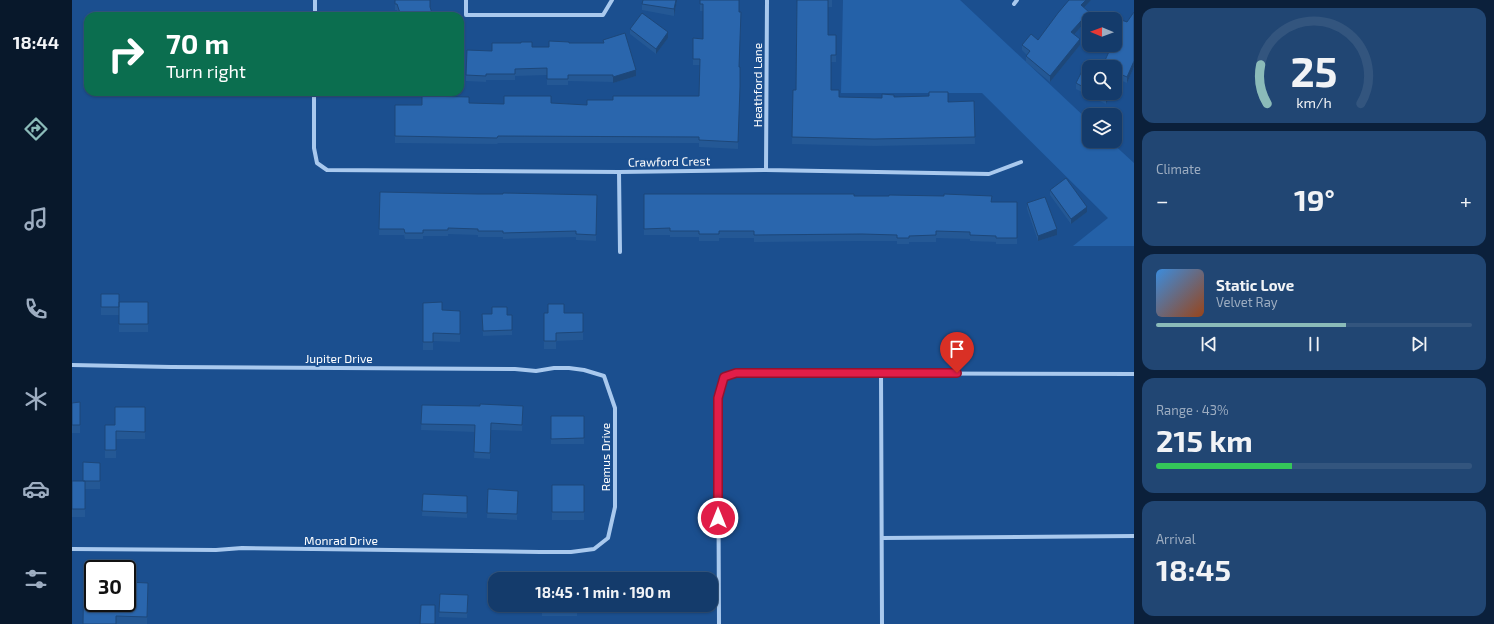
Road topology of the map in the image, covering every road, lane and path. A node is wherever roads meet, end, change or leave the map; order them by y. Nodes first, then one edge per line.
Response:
1 (315, 0) edge
2 (466, 0) edge
3 (767, 0) edge
4 (1017, 0) edge
5 (612, 1) edge
6 (1014, 4) dead end
7 (315, 12) edge
8 (314, 96) edge
9 (1021, 162) dead end
10 (766, 170) junction
11 (619, 172) junction
12 (620, 252) dead end
13 (72, 365) edge
14 (881, 372) junction
15 (1134, 374) edge
16 (604, 376) joint
17 (1134, 536) edge
18 (882, 538) junction
19 (608, 539) joint
20 (72, 549) edge
21 (719, 624) edge
22 (882, 624) edge

1 - 7 street
2 - 5 street
3 - 10 street, Heathford Lane
4 - 6 street
8 - 11 street, Crawford Crest
9 - 10 street, Crawford Crest
10 - 11 street, Crawford Crest
11 - 12 street
13 - 16 street, Jupiter Drive
14 - 15 street
14 - 18 street
14 - 21 street
16 - 19 street, Remus Drive
17 - 18 street
18 - 22 street
19 - 20 street, Monrad Drive

